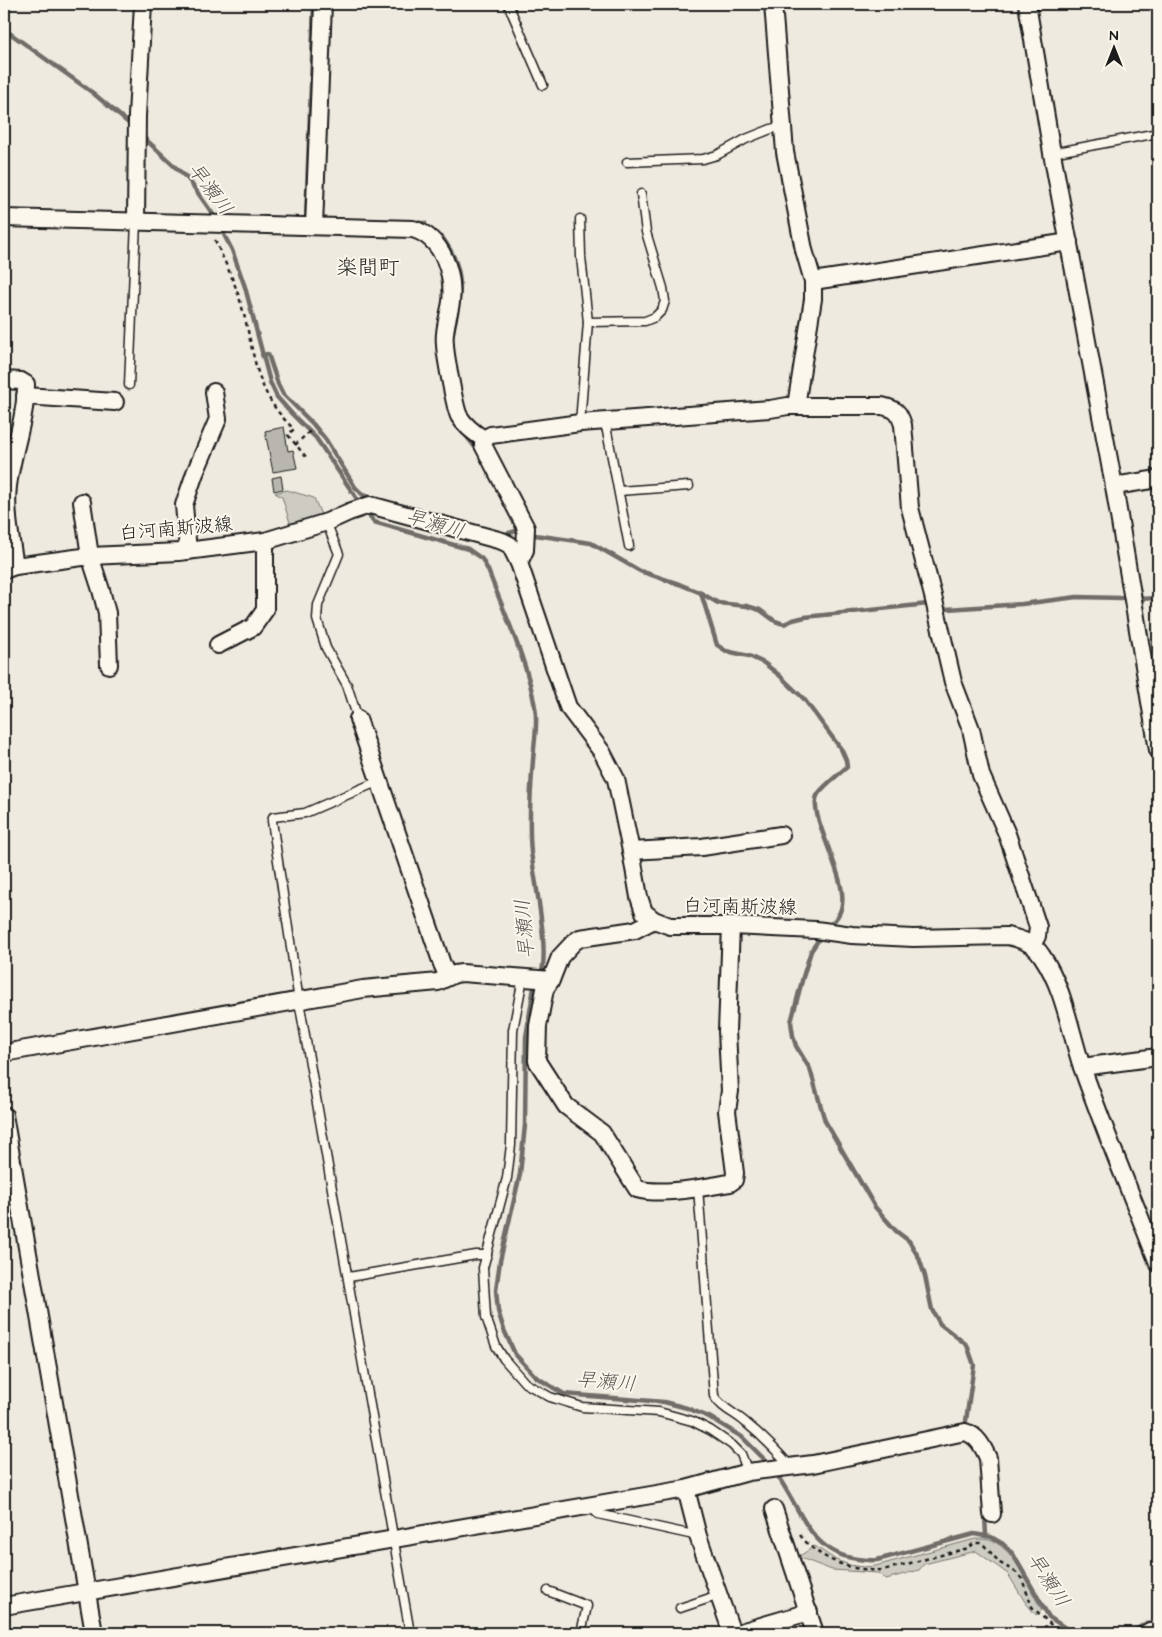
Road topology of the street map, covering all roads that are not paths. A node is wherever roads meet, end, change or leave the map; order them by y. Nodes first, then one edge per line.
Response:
1 (143, 4) edge
2 (323, 4) edge
3 (508, 4) edge
4 (774, 4) edge
5 (1027, 4) edge
6 (543, 85) dead end
7 (783, 126) junction
8 (1158, 132) edge
9 (1052, 153) junction
10 (627, 162) dead end
11 (641, 194) dead end
12 (4, 218) edge
13 (580, 218) dead end
14 (136, 222) junction
15 (314, 226) junction
16 (1069, 242) junction
17 (813, 281) junction
18 (588, 322) junction
19 (4, 380) edge
20 (129, 385) dead end
21 (214, 392) dead end
22 (25, 396) junction
23 (115, 402) dead end
24 (796, 406) junction
25 (605, 421) junction
26 (580, 423) junction
27 (484, 439) junction
28 (1158, 479) edge
29 (689, 486) dead end
30 (1114, 486) junction
31 (619, 491) junction
32 (82, 502) dead end
33 (327, 522) junction
34 (265, 541) junction
35 (629, 546) dead end
36 (188, 551) junction
37 (90, 556) junction
38 (519, 563) junction
39 (9, 568) edge
40 (218, 645) dead end
41 (109, 665) dead end
42 (358, 719) joint
43 (1158, 750) edge
44 (379, 782) junction
45 (782, 835) dead end
46 (632, 851) junction
47 (654, 920) junction
48 (730, 926) junction
49 (1032, 945) junction
50 (448, 977) junction
51 (538, 979) junction
52 (300, 1001) junction
53 (4, 1052) edge
54 (1158, 1056) edge
55 (1082, 1067) junction
56 (4, 1115) edge
57 (698, 1188) junction
58 (487, 1255) junction
59 (1158, 1263) edge
60 (348, 1277) junction
61 (787, 1467) junction
62 (754, 1471) junction
63 (686, 1489) junction
64 (588, 1506) junction
65 (774, 1509) dead end
66 (992, 1514) dead end
67 (698, 1536) junction
68 (393, 1539) junction
69 (548, 1591) dead end
70 (87, 1592) junction
71 (719, 1595) junction
72 (4, 1606) edge
73 (680, 1608) dead end
74 (809, 1612) junction
75 (1158, 1630) edge
76 (94, 1633) edge
77 (410, 1633) edge
78 (581, 1633) edge
79 (732, 1633) edge
80 (737, 1633) edge
81 (816, 1633) edge
82 (1147, 1633) edge

1 - 14 street
2 - 15 street
3 - 6 lane
4 - 7 street
5 - 9 street
7 - 10 lane
7 - 17 street
8 - 9 lane
9 - 16 street
11 - 18 lane
12 - 14 street
13 - 18 lane
14 - 15 street
14 - 20 lane
15 - 27 street
16 - 17 street
16 - 30 street
17 - 24 street
18 - 26 lane
19 - 22 street
21 - 36 street
22 - 23 street
22 - 39 street
24 - 25 street
24 - 49 street
25 - 26 street
25 - 31 lane
26 - 27 street
27 - 38 street
28 - 30 street
29 - 31 lane
30 - 43 street
31 - 35 lane
32 - 37 street
33 - 34 street, 白河南斯波線
33 - 38 street, 白河南斯波線
33 - 42 lane
34 - 36 street, 白河南斯波線
34 - 40 street
36 - 37 street, 白河南斯波線
37 - 39 street, 白河南斯波線
37 - 41 street
38 - 46 street
42 - 44 street
44 - 50 street
44 - 52 lane
45 - 46 street
46 - 47 street
47 - 48 street, 白河南斯波線
47 - 51 street
48 - 49 street, 白河南斯波線
48 - 57 street
49 - 55 street
50 - 51 street
50 - 52 street
51 - 57 street
51 - 58 lane
52 - 53 street
52 - 60 lane
54 - 55 street
55 - 59 street
56 - 70 street
57 - 61 lane
58 - 60 lane
58 - 62 lane
60 - 68 lane
61 - 62 street
61 - 66 street
62 - 63 street
63 - 64 street
63 - 67 street
64 - 67 lane
64 - 68 street
65 - 74 street
67 - 71 street
68 - 70 street
68 - 77 lane
69 - 78 lane
70 - 72 street
70 - 76 street
71 - 73 lane
71 - 79 street
74 - 80 street
74 - 81 street
75 - 82 street

